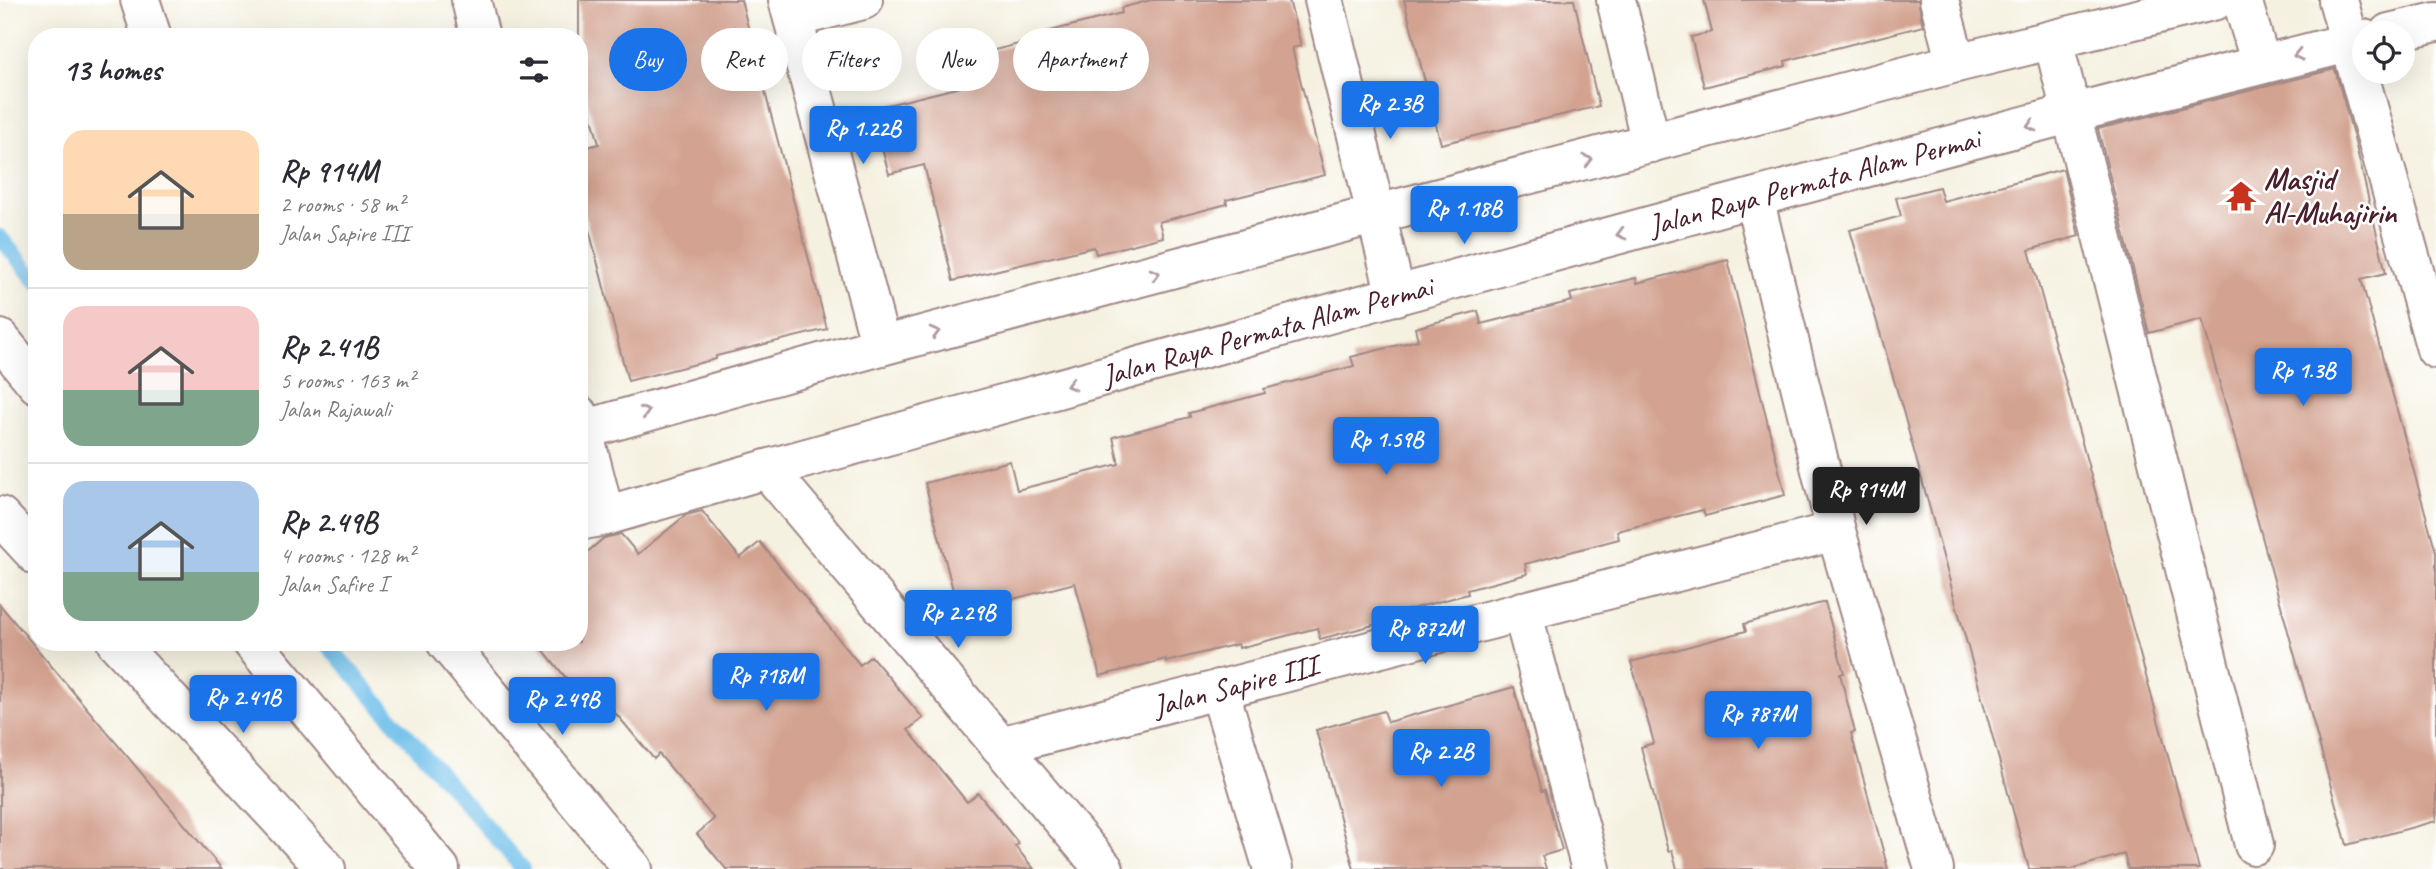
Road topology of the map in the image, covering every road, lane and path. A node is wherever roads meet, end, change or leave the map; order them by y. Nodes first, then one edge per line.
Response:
1 (140, 0) edge
2 (471, 0) edge
3 (863, 0) edge
4 (1324, 0) edge
5 (1616, 0) edge
6 (1939, 0) edge
7 (2216, 0) edge
8 (2242, 0) edge
9 (2338, 0) edge
10 (790, 9) edge
11 (2436, 22) edge
12 (2415, 27) edge
13 (149, 28) edge
14 (478, 28) edge
15 (2352, 30) edge
16 (2053, 40) junction
17 (2352, 42) edge
18 (1956, 63) junction
19 (2261, 64) junction
20 (2368, 84) edge
21 (2072, 115) junction
22 (1651, 144) junction
23 (1754, 198) junction
24 (1377, 215) junction
25 (1396, 296) junction
26 (0, 339) edge
27 (881, 346) junction
28 (2436, 349) edge
29 (28, 373) edge
30 (588, 423) edge
31 (767, 469) junction
32 (588, 484) edge
33 (0, 516) edge
34 (592, 518) edge
35 (1836, 531) junction
36 (28, 546) edge
37 (1522, 611) junction
38 (124, 651) edge
39 (259, 651) edge
40 (453, 651) edge
41 (1219, 689) junction
42 (1000, 746) junction
43 (2254, 845) dead end
44 (326, 869) edge
45 (440, 869) edge
46 (633, 869) edge
47 (1104, 869) edge
48 (1273, 869) edge
49 (1591, 869) edge
50 (1934, 869) edge

1 - 13 street
2 - 14 street
3 - 10 street
4 - 24 street
5 - 22 street
6 - 18 street
7 - 16 street
8 - 19 street
9 - 15 street
10 - 27 street
11 - 12 street
16 - 18 street
16 - 21 street
17 -> 19 street, Jalan Raya Permata Alam Permai
18 - 22 street
19 - 21 street, Jalan Raya Permata Alam Permai
20 - 28 street
21 -> 23 street, Jalan Raya Permata Alam Permai
21 - 43 street
24 -> 22 street
23 -> 25 street, Jalan Raya Permata Alam Permai
23 - 35 street
24 - 25 street
27 -> 24 street
25 -> 31 street, Jalan Raya Permata Alam Permai
26 - 29 street
30 -> 27 street
31 - 34 street, Jalan Raya Permata Alam Permai
31 - 42 street
32 - 34 street
33 - 36 street
35 - 37 street, Jalan Sapire III
35 - 50 street
37 - 41 street, Jalan Sapire III
37 - 49 street
38 - 44 street
39 - 45 street
40 - 46 street
41 - 42 street, Jalan Sapire III
41 - 48 street
42 - 47 street

